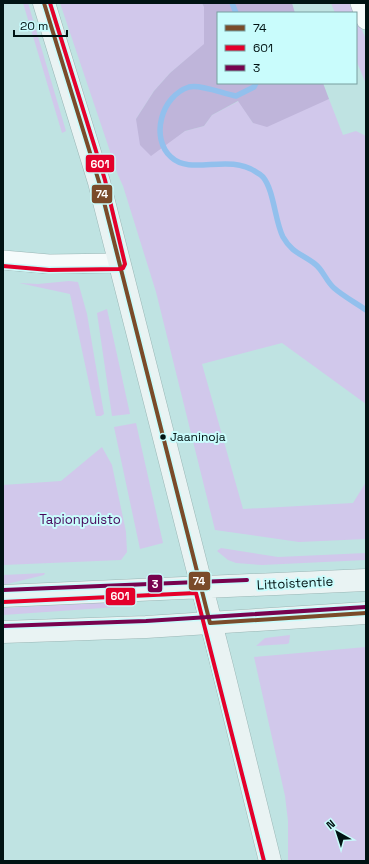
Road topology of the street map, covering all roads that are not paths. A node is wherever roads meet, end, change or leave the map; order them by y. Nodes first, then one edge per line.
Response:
1 (44, 3) edge
2 (360, 3) edge
3 (366, 20) edge
4 (3, 260) edge
5 (119, 263) junction
6 (366, 580) edge
7 (201, 587) junction
8 (3, 596) edge
9 (366, 613) edge
10 (210, 623) junction
11 (3, 632) edge
12 (270, 861) edge

1 - 5 main road
2 - 3 street
4 - 5 street
5 - 7 main road
6 - 7 main road, Littoistentie
7 - 8 main road, Littoistentie
7 - 10 main road
9 - 10 main road
10 - 11 main road
10 - 12 main road

